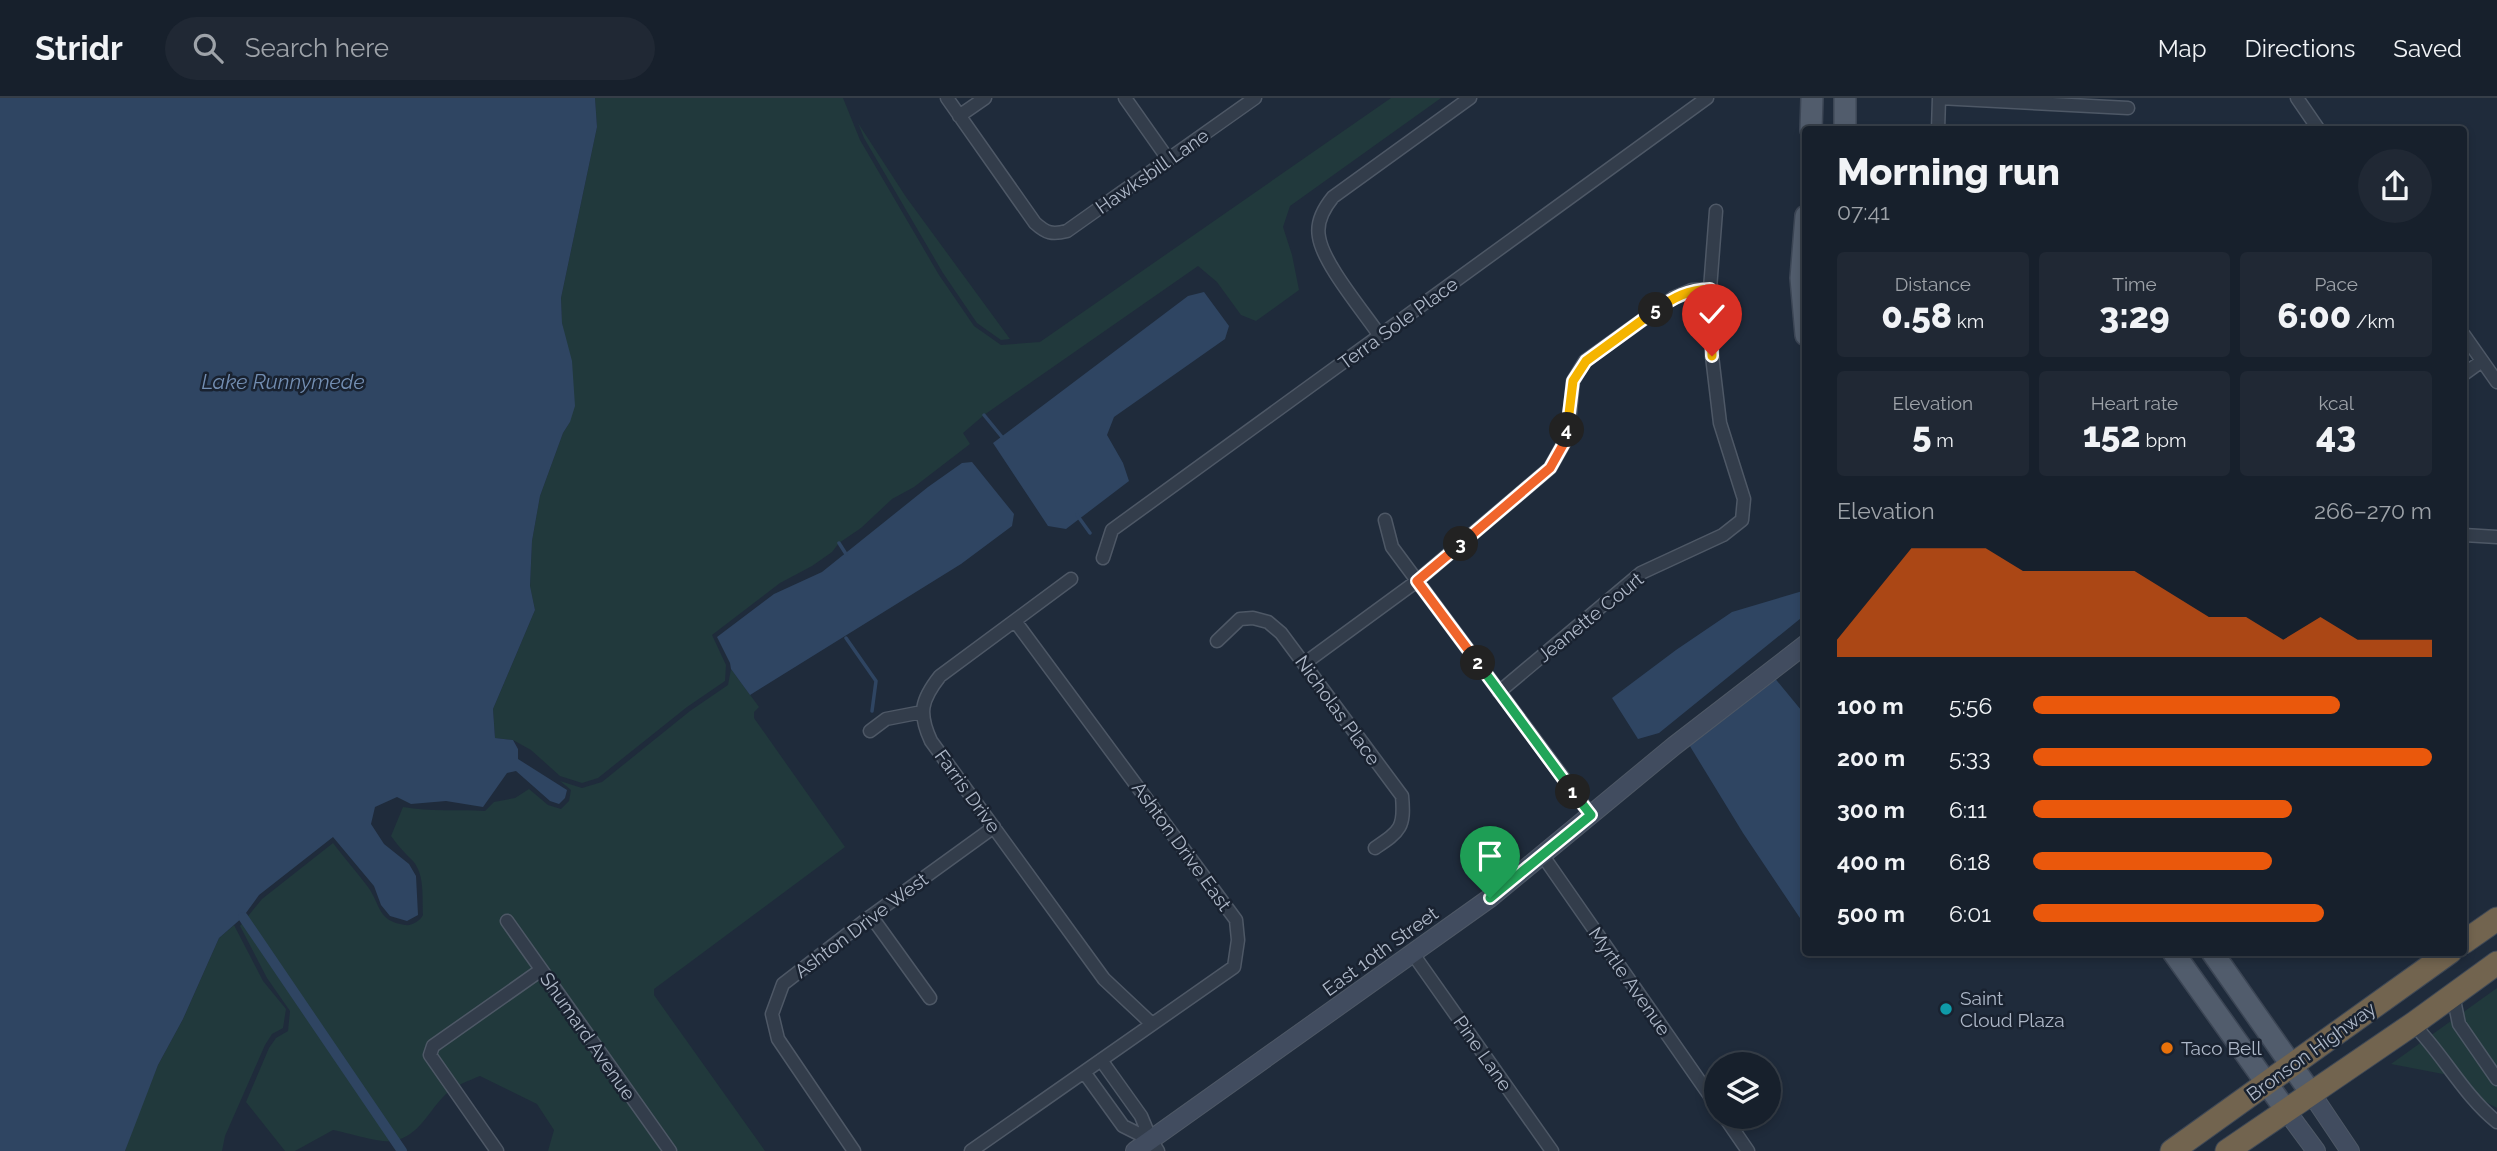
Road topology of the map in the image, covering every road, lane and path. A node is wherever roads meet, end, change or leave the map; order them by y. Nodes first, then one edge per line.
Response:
1 (947, 98) edge
2 (985, 98) edge
3 (1125, 98) edge
4 (1255, 98) edge
5 (1470, 98) edge
6 (1707, 98) edge
7 (1812, 98) edge
8 (1845, 98) edge
9 (1939, 98) edge
10 (2297, 98) edge
11 (2128, 108) dead end
12 (960, 116) junction
13 (1811, 126) edge
14 (1845, 126) edge
15 (1938, 126) edge
16 (2316, 126) edge
17 (1168, 159) junction
18 (1716, 211) dead end
19 (1802, 266) edge
20 (1710, 289) junction
21 (1802, 289) edge
22 (1380, 336) junction
23 (2467, 339) edge
24 (2482, 361) junction
25 (2467, 372) edge
26 (2497, 382) edge
27 (1385, 520) dead end
28 (2467, 535) edge
29 (2497, 537) edge
30 (1103, 558) dead end
31 (1072, 579) dead end
32 (1417, 581) junction
33 (1015, 621) junction
34 (1217, 641) dead end
35 (1802, 647) edge
36 (1305, 663) junction
37 (1499, 691) junction
38 (922, 712) junction
39 (870, 731) dead end
40 (1591, 815) junction
41 (994, 827) junction
42 (1374, 848) dead end
43 (1543, 856) junction
44 (871, 916) junction
45 (2497, 919) edge
46 (507, 920) dead end
47 (2467, 940) edge
48 (1413, 954) junction
49 (2176, 956) edge
50 (2215, 956) edge
51 (2444, 956) edge
52 (2497, 963) edge
53 (541, 970) junction
54 (2453, 995) junction
55 (930, 998) dead end
56 (1152, 1024) junction
57 (2413, 1024) junction
58 (1101, 1060) junction
59 (2292, 1065) junction
60 (1084, 1072) junction
61 (2497, 1079) edge
62 (2266, 1083) junction
63 (1704, 1087) edge
64 (2311, 1093) junction
65 (2285, 1109) junction
66 (2497, 1122) edge
67 (1733, 1129) edge
68 (1154, 1145) edge
69 (497, 1151) edge
70 (670, 1151) edge
71 (854, 1151) edge
72 (971, 1151) edge
73 (1135, 1151) edge
74 (1552, 1151) edge
75 (1748, 1151) edge
76 (2172, 1151) edge
77 (2227, 1151) edge
78 (2316, 1151) edge
79 (2350, 1151) edge

1 - 12 street
2 - 12 street
3 - 17 street
4 - 17 street, Hawksbill Lane
5 - 22 street
6 - 22 street, Terra Sole Place
7 - 13 main road
8 - 14 main road
9 - 11 street
9 - 15 street
10 - 16 street
12 - 17 street, Hawksbill Lane
18 - 20 street, Jeanette Court
19 - 21 main road
20 - 32 street
20 - 37 street, Jeanette Court
22 - 30 street, Terra Sole Place
23 - 24 street
24 - 25 street
24 - 26 street
27 - 32 street
28 - 29 street
31 - 33 street
32 - 36 street
32 - 37 street
33 - 38 street
33 - 56 street, Ashton Drive East
34 - 36 street, Nicholas Place
35 - 40 street, East 10th Street
36 - 42 street, Nicholas Place
37 - 40 street
38 - 39 street
38 - 41 street, Farris Drive
40 - 43 street, East 10th Street
41 - 44 street, Ashton Drive West
41 - 56 street, Farris Drive
43 - 48 street, East 10th Street
43 - 63 street, Myrtle Avenue
44 - 55 street
44 - 71 street, Ashton Drive West
45 - 47 highway
46 - 53 street, Shumard Avenue
48 - 68 street, East 10th Street
48 - 74 street, Pine Lane
49 - 62 main road
50 - 59 main road
51 - 59 highway, Bronson Highway
52 - 54 highway, Bronson Highway
53 - 69 street
53 - 70 street, Shumard Avenue
54 - 57 highway, Bronson Highway
54 - 61 street
56 - 58 street, Ashton Drive East
57 - 64 highway, Bronson Highway
57 - 66 street
58 - 60 street, Ashton Drive East
58 - 68 street
59 - 62 highway, Bronson Highway
59 - 64 main road
60 - 68 street
60 - 72 street
62 - 65 main road
62 - 76 highway, Bronson Highway
64 - 65 highway, Bronson Highway
64 - 79 street
65 - 77 highway, Bronson Highway
65 - 78 street
67 - 75 street
68 - 73 street, East 10th Street

